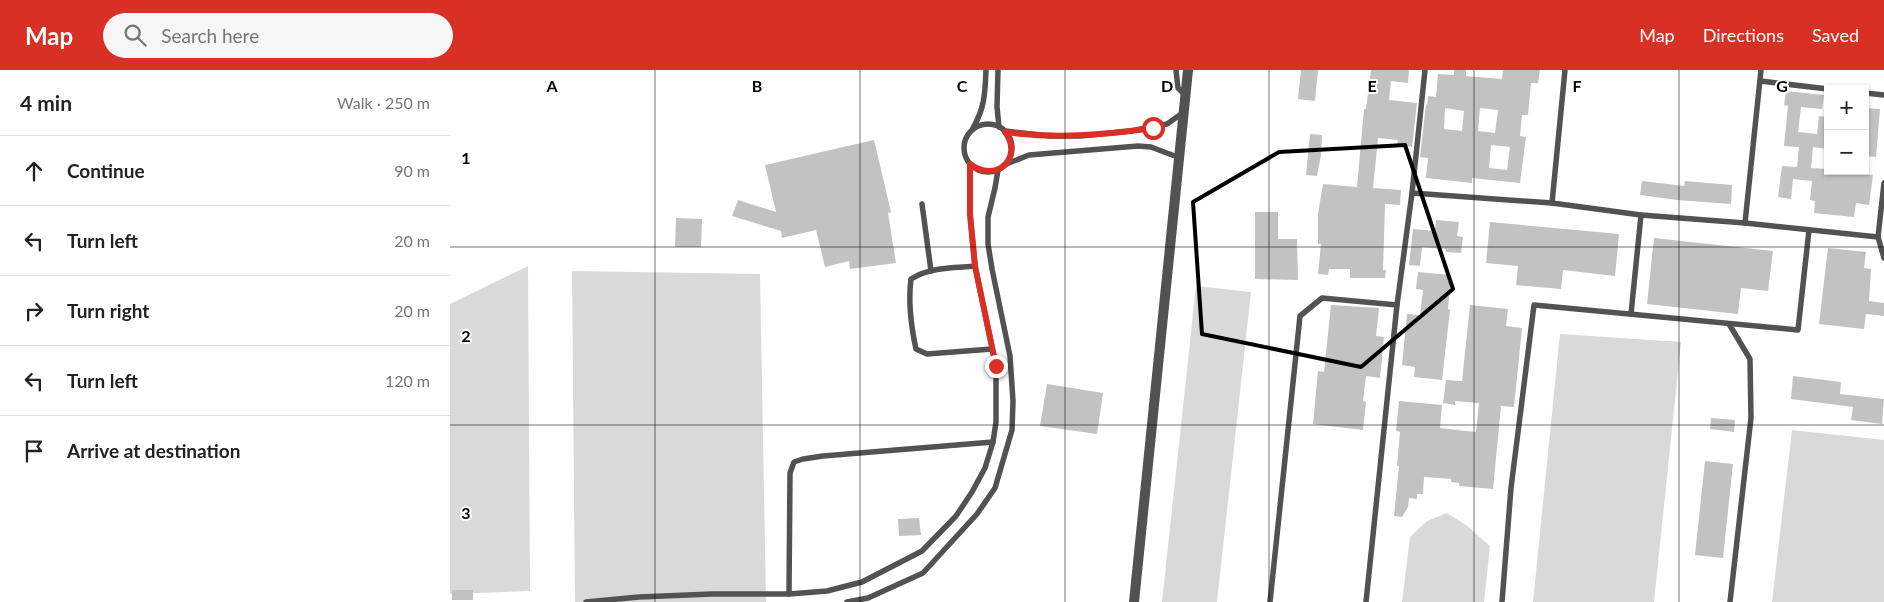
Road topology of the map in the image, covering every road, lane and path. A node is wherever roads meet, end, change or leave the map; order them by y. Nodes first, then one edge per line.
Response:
1 (986, 70) edge
2 (998, 70) edge
3 (1176, 70) edge
4 (1188, 70) edge
5 (1425, 70) edge
6 (1565, 70) edge
7 (1761, 70) edge
8 (1760, 81) junction
9 (1824, 89) edge
10 (1869, 93) edge
11 (1185, 95) junction
12 (1884, 95) edge
13 (1184, 112) junction
14 (999, 127) junction
15 (971, 130) junction
16 (1005, 132) junction
17 (1180, 158) junction
18 (970, 164) junction
19 (1004, 165) junction
20 (998, 170) junction
21 (1884, 183) edge
22 (1412, 193) junction
23 (1552, 203) junction
24 (922, 204) dead end
25 (1641, 215) junction
26 (1745, 223) junction
27 (1809, 230) junction
28 (1878, 237) junction
29 (1884, 258) edge
30 (975, 266) junction
31 (931, 271) junction
32 (1397, 305) junction
33 (1630, 314) junction
34 (1729, 324) junction
35 (992, 349) junction
36 (993, 442) junction
37 (790, 594) junction
38 (586, 602) edge
39 (847, 602) edge
40 (1134, 602) edge
41 (1270, 602) edge
42 (1366, 602) edge
43 (1502, 602) edge
44 (1730, 602) edge

1 - 15 lane
2 - 14 lane
3 - 11 lane
4 - 11 street
5 - 22 lane
6 - 23 lane
7 - 8 lane
8 - 9 lane
8 - 26 lane
10 - 12 lane
11 - 13 street
13 - 16 lane
13 - 17 street
14 - 15 lane
14 - 16 lane
15 - 18 lane
16 - 19 lane
17 - 19 lane
17 - 40 street
18 - 20 lane
18 - 30 lane
19 - 20 lane
20 - 39 lane
21 - 28 lane
22 - 23 lane
22 - 32 lane
23 - 25 lane
24 - 31 lane
25 - 26 lane
25 - 33 lane
26 - 27 lane
27 - 28 lane
27 - 34 lane
28 - 29 lane
30 - 31 lane
30 - 35 lane
31 - 35 lane
32 - 41 lane
32 - 42 lane
33 - 34 lane
33 - 43 lane
34 - 44 lane
35 - 36 lane
36 - 37 lane
36 - 37 lane
37 - 38 lane

